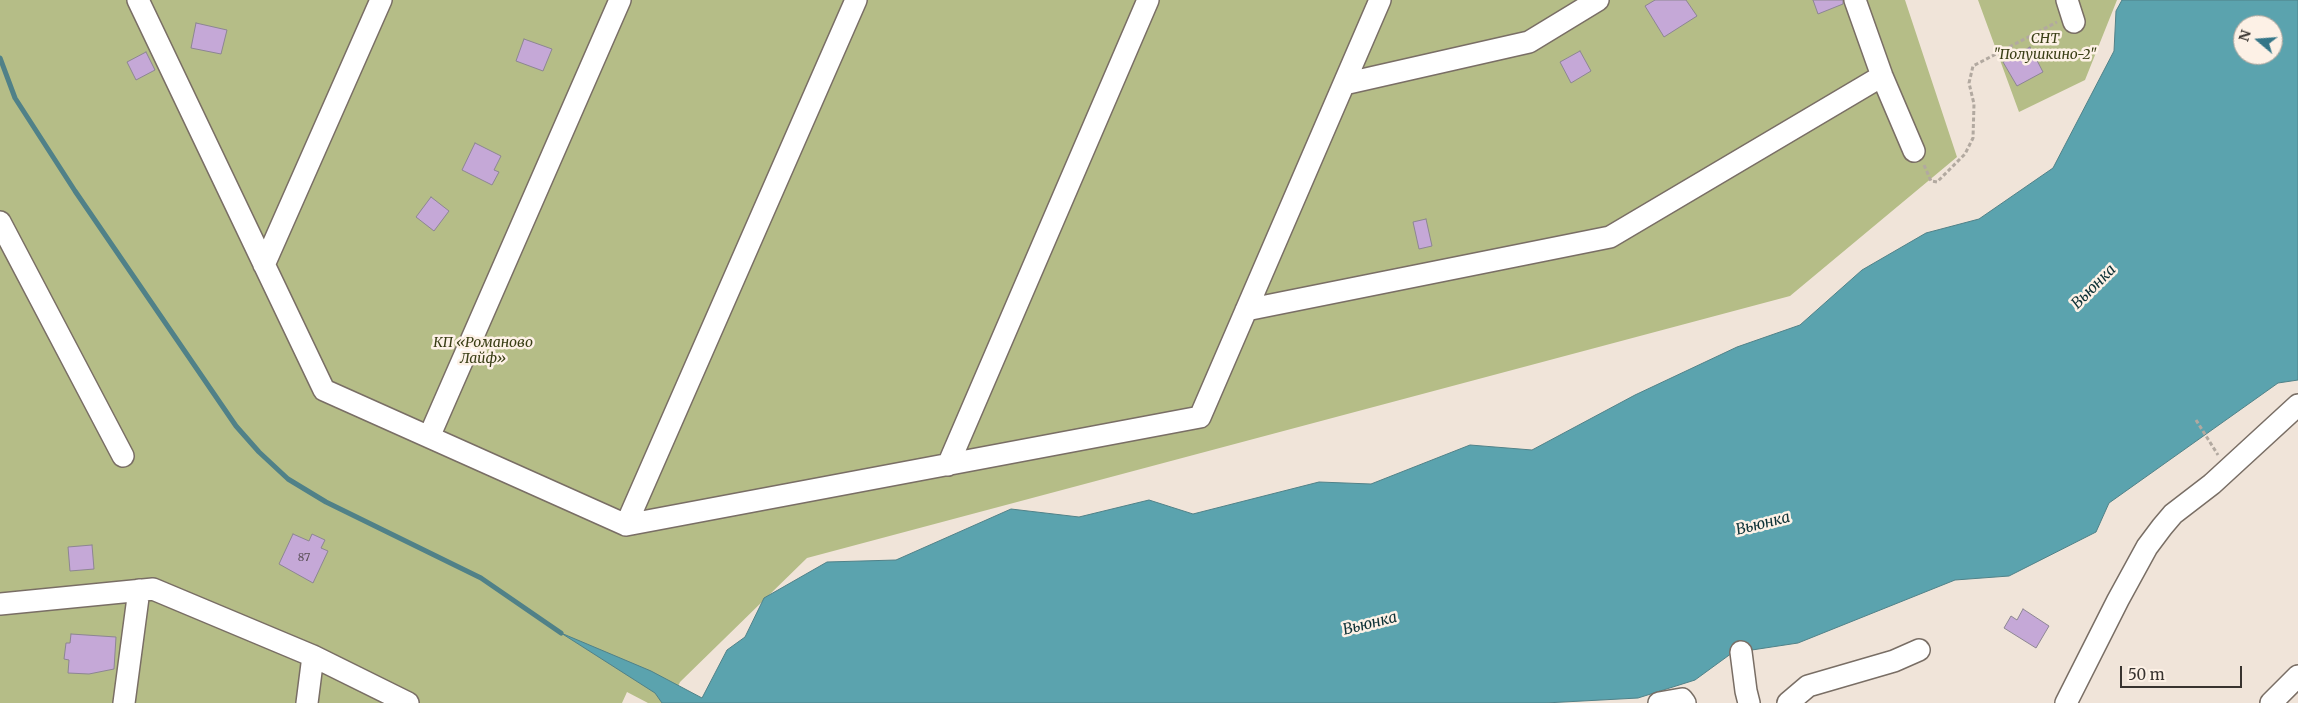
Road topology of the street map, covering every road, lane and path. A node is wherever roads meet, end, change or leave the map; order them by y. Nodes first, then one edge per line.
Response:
1 (381, 0) edge
2 (620, 0) edge
3 (856, 0) edge
4 (1148, 0) edge
5 (1380, 0) edge
6 (1598, 0) edge
7 (1856, 0) edge
8 (145, 5) edge
9 (2071, 11) edge
10 (1882, 76) junction
11 (1344, 84) junction
12 (1914, 151) joint
13 (0, 222) edge
14 (264, 265) junction
15 (1246, 310) junction
16 (2298, 405) edge
17 (2196, 420) dead end
18 (429, 437) junction
19 (2213, 447) dead end
20 (123, 456) dead end
21 (948, 465) junction
22 (626, 525) junction
23 (139, 590) junction
24 (0, 604) edge
25 (1919, 650) dead end
26 (1741, 652) dead end
27 (313, 656) junction
28 (2298, 676) edge
29 (124, 703) edge
30 (307, 703) edge
31 (408, 703) edge
32 (1660, 703) edge
33 (1685, 703) edge
34 (1749, 703) edge
35 (1788, 703) edge
36 (2066, 703) edge
37 (2271, 703) edge

1 - 14 lane
2 - 18 lane
3 - 22 lane
4 - 21 lane
5 - 11 lane
6 - 11 lane
7 - 10 lane
8 - 14 lane
9 - 12 path
10 - 12 lane
10 - 15 lane
11 - 15 lane
13 - 20 lane
14 - 18 lane
15 - 21 lane
16 - 36 lane
17 - 19 path
18 - 22 lane
21 - 22 lane
23 - 24 lane
23 - 27 lane
23 - 29 lane
25 - 35 lane
26 - 34 lane
27 - 30 lane
27 - 31 lane
28 - 37 lane
32 - 33 lane

